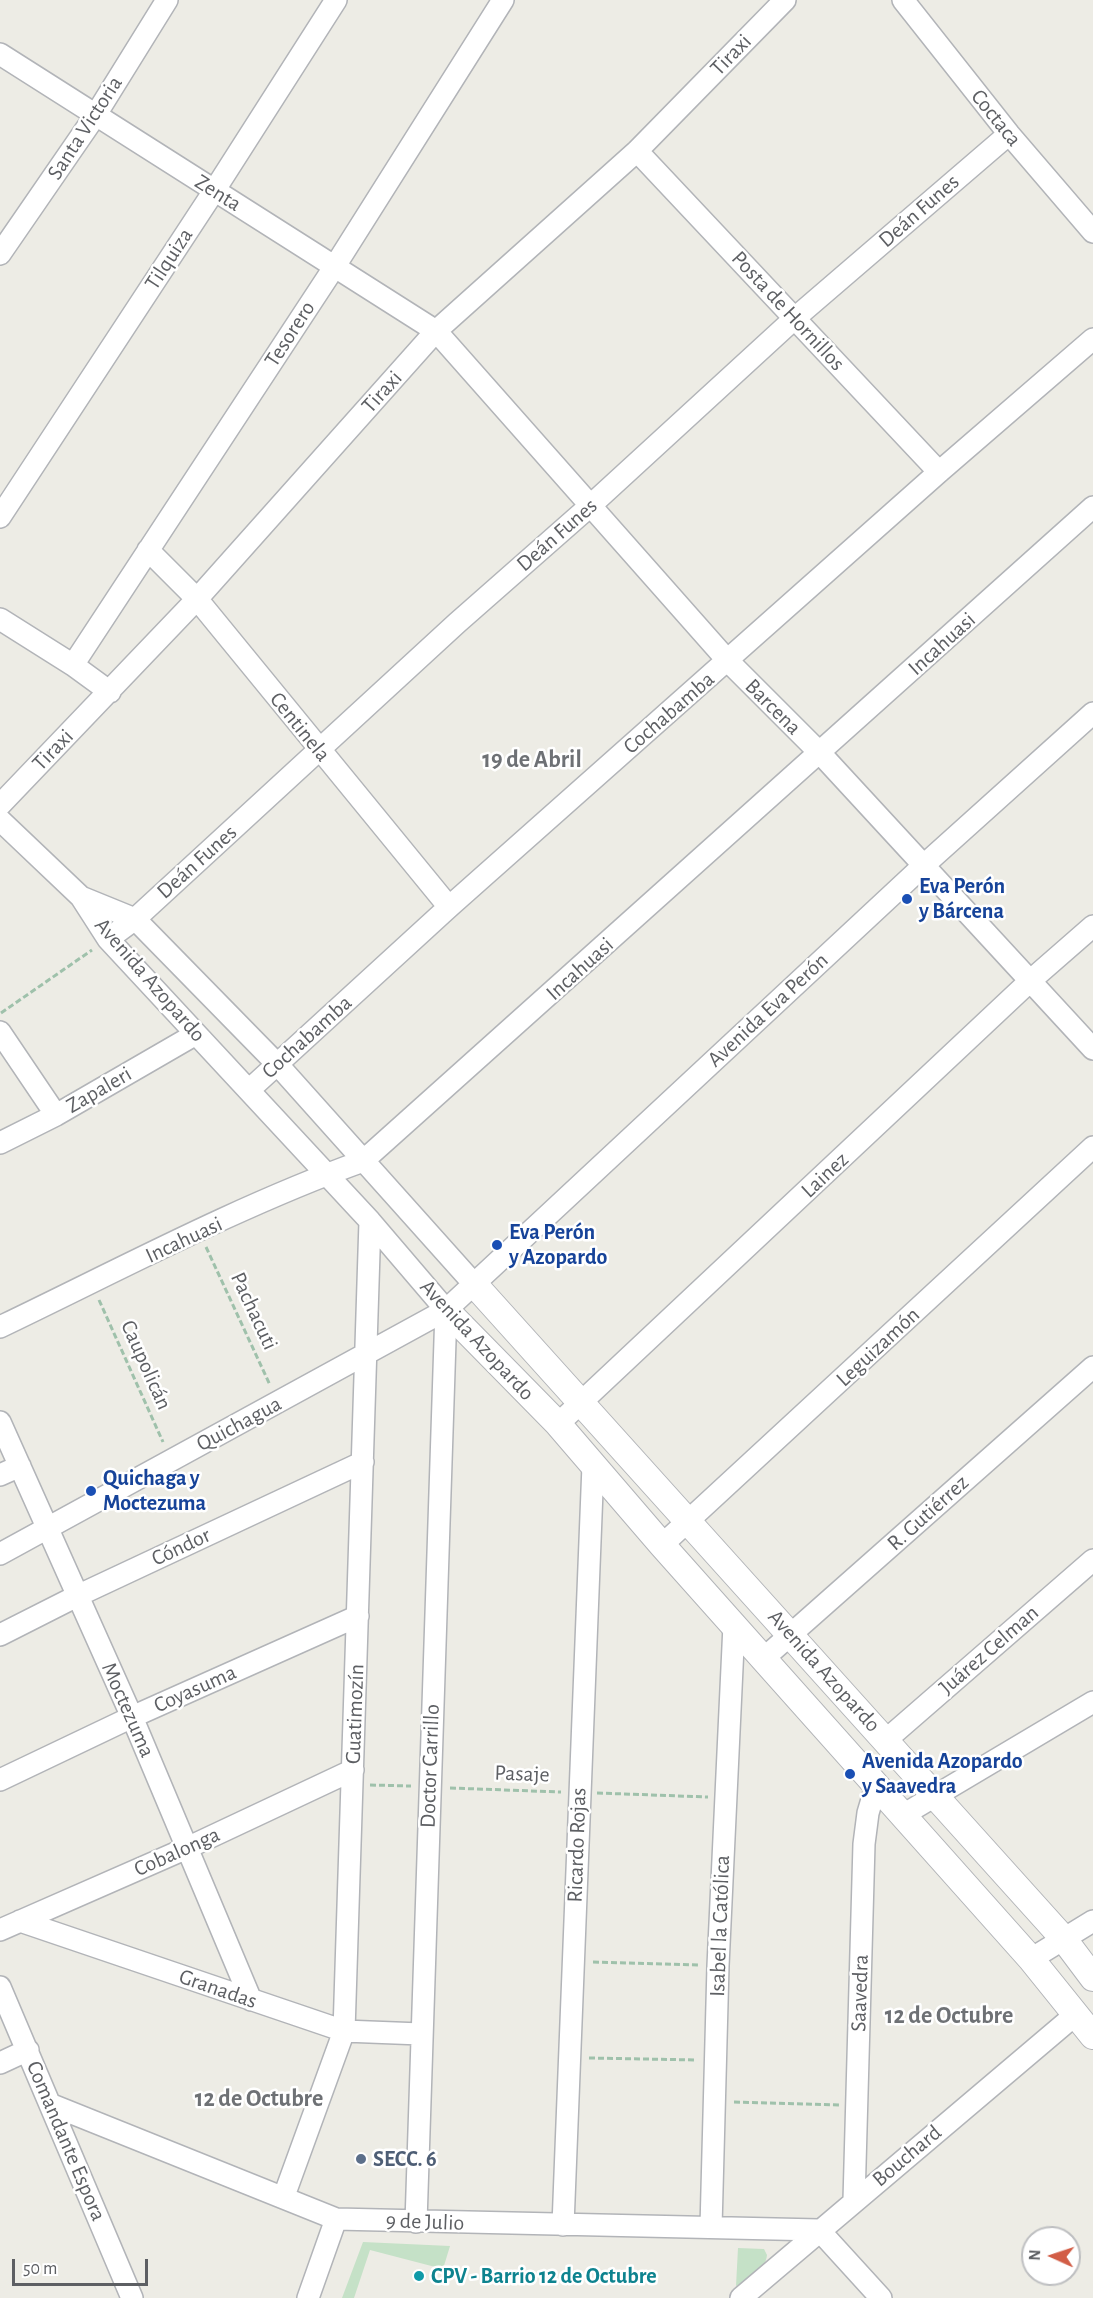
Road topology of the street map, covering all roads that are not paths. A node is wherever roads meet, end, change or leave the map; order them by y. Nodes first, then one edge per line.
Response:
1 (167, 0) edge
2 (336, 0) edge
3 (503, 0) edge
4 (785, 0) edge
5 (903, 0) edge
6 (0, 54) edge
7 (95, 116) junction
8 (1009, 134) junction
9 (637, 151) junction
10 (214, 191) junction
11 (1093, 232) edge
12 (0, 254) edge
13 (335, 266) junction
14 (795, 318) junction
15 (436, 331) junction
16 (1093, 339) edge
17 (939, 472) junction
18 (591, 506) junction
19 (1093, 507) edge
20 (0, 517) edge
21 (148, 550) junction
22 (197, 599) junction
23 (0, 619) edge
24 (728, 661) junction
25 (73, 665) junction
26 (110, 692) junction
27 (1093, 713) edge
28 (320, 751) junction
29 (820, 753) junction
30 (0, 805) edge
31 (4, 831) edge
32 (923, 866) junction
33 (81, 897) junction
34 (448, 907) junction
35 (135, 919) junction
36 (1093, 926) edge
37 (108, 939) junction
38 (1030, 981) junction
39 (0, 1032) edge
40 (196, 1034) junction
41 (1093, 1049) edge
42 (278, 1065) junction
43 (249, 1090) junction
44 (56, 1115) junction
45 (0, 1143) edge
46 (1093, 1147) edge
47 (363, 1161) junction
48 (326, 1174) junction
49 (413, 1217) junction
50 (370, 1221) junction
51 (474, 1284) junction
52 (446, 1310) junction
53 (0, 1328) edge
54 (366, 1355) junction
55 (1093, 1367) edge
56 (583, 1402) junction
57 (0, 1422) edge
58 (558, 1424) junction
59 (363, 1462) junction
60 (592, 1465) junction
61 (20, 1466) junction
62 (0, 1475) edge
63 (690, 1521) junction
64 (48, 1528) junction
65 (662, 1545) junction
66 (0, 1554) edge
67 (1093, 1560) edge
68 (77, 1596) junction
69 (358, 1616) junction
70 (734, 1625) junction
71 (0, 1635) edge
72 (791, 1635) junction
73 (763, 1659) junction
74 (1093, 1702) edge
75 (132, 1717) junction
76 (886, 1740) junction
77 (353, 1777) junction
78 (0, 1780) edge
79 (876, 1786) junction
80 (934, 1796) junction
81 (903, 1815) junction
82 (188, 1848) junction
83 (20, 1921) junction
84 (1093, 1921) edge
85 (0, 1930) edge
86 (1063, 1938) junction
87 (1031, 1959) junction
88 (1093, 1978) edge
89 (0, 1987) edge
90 (251, 2000) junction
91 (1075, 2015) junction
92 (344, 2031) junction
93 (421, 2034) junction
94 (1093, 2036) edge
95 (28, 2050) junction
96 (0, 2063) edge
97 (52, 2105) junction
98 (284, 2196) junction
99 (855, 2200) junction
100 (336, 2219) junction
101 (416, 2222) junction
102 (563, 2224) junction
103 (711, 2227) junction
104 (819, 2230) junction
105 (132, 2298) edge
106 (308, 2298) edge
107 (741, 2298) edge
108 (881, 2298) edge

1 - 7 street, Santa Victoria
2 - 10 street, Tilquiza
3 - 13 street, Tesorero
4 - 9 street, Tiraxi
5 - 8 street, Coctaca
6 - 7 street, Zenta
7 - 10 street, Zenta
7 - 12 street, Santa Victoria
8 - 11 street, Coctaca
8 - 14 street, Deán Funes
9 - 14 street, Posta de Hornillos
9 - 15 street, Tiraxi
10 - 13 street, Zenta
10 - 20 street, Tilquiza
13 - 15 street, Zenta
13 - 21 street, Tesorero
14 - 17 street, Posta de Hornillos
14 - 18 street, Deán Funes
15 - 18 street, Barcena
15 - 22 street, Tiraxi
16 - 17 street, Cochabamba
17 - 24 street, Cochabamba
18 - 24 street, Barcena
18 - 28 street, Deán Funes
19 - 29 street, Incahuasi
21 - 22 street, Centinela
21 - 25 street, Tesorero
22 - 26 street, Tiraxi
22 - 28 street, Centinela
23 - 25 street
24 - 29 street, Barcena
24 - 34 street, Cochabamba
25 - 26 street
26 - 30 street, Tiraxi
27 - 32 street, Avenida Eva Perón
28 - 34 street, Centinela
28 - 35 street, Deán Funes
29 - 32 street, Barcena
29 - 47 street, Incahuasi
31 - 33 street
32 - 38 street, Barcena
32 - 51 street, Avenida Eva Perón
33 - 35 street, Avenida Azopardo
33 - 37 street, Avenida Azopardo
34 - 42 street, Cochabamba
35 - 37 street, Deán Funes
35 - 42 street, Avenida Azopardo
36 - 38 street, Lainez
37 - 40 street, Avenida Azopardo
38 - 41 street, Barcena
38 - 56 street, Lainez
39 - 44 street
40 - 43 street, Avenida Azopardo
40 - 44 street, Zapaleri
42 - 43 street, Cochabamba
42 - 47 street, Avenida Azopardo
43 - 48 street, Avenida Azopardo
44 - 45 street, Zapaleri
46 - 63 street, Leguizamón
47 - 48 street, Incahuasi
47 - 49 street, Avenida Azopardo
48 - 50 street, Avenida Azopardo
48 - 53 street, Incahuasi
49 - 50 street
49 - 51 street, Avenida Azopardo
50 - 52 street, Avenida Azopardo
50 - 54 street, Guatimozín
51 - 52 street, Avenida Eva Perón
51 - 56 street, Avenida Azopardo
52 - 54 street, Quichagua
52 - 58 street, Avenida Azopardo
52 - 93 street, Doctor Carrillo
54 - 59 street, Guatimozín
54 - 64 street, Quichagua
55 - 72 street, R. Gutiérrez
56 - 58 street, Lainez
56 - 63 street, Avenida Azopardo
57 - 61 street, Moctezuma
58 - 60 street, Avenida Azopardo
59 - 68 street, Cóndor
59 - 69 street, Guatimozín
60 - 65 street, Avenida Azopardo
60 - 102 street, Ricardo Rojas
61 - 62 street
61 - 64 street, Moctezuma
63 - 65 street, Leguizamón
63 - 72 street, Avenida Azopardo
64 - 66 street, Quichagua
64 - 68 street, Moctezuma
65 - 70 street, Avenida Azopardo
67 - 76 street, Juárez Celman
68 - 71 street, Cóndor
68 - 75 street, Moctezuma
69 - 75 street, Coyasuma
69 - 77 street, Guatimozín
70 - 73 street, Avenida Azopardo
70 - 103 street, Isabel la Católica
72 - 73 street, R. Gutiérrez
72 - 76 street, Avenida Azopardo
73 - 79 street, Avenida Azopardo
74 - 80 street
75 - 78 street, Coyasuma
75 - 82 street, Moctezuma
76 - 80 street, Avenida Azopardo
77 - 82 street, Cobalonga
77 - 92 street, Guatimozín
79 - 81 street, Avenida Azopardo
79 - 99 street, Saavedra
80 - 81 street
80 - 86 street, Avenida Azopardo
81 - 87 street, Avenida Azopardo
82 - 83 street, Cobalonga
82 - 90 street, Moctezuma
83 - 85 street, Cobalonga
83 - 90 street, Granadas
84 - 86 street
86 - 87 street
86 - 88 street, Avenida Azopardo
87 - 91 street, Avenida Azopardo
89 - 95 street, Comandante Espora
90 - 92 street, Granadas
91 - 94 street, Avenida Azopardo
91 - 99 street, Bouchard
92 - 93 street, Granadas
92 - 98 street, Guatimozín
93 - 101 street, Doctor Carrillo
95 - 96 street
95 - 97 street, Comandante Espora
97 - 98 street, 9 de Julio
97 - 105 street, Comandante Espora
98 - 100 street, 9 de Julio
99 - 104 street, Bouchard
100 - 101 street, 9 de Julio
100 - 106 street
101 - 102 street, 9 de Julio
102 - 103 street, 9 de Julio
103 - 104 street, 9 de Julio
104 - 107 street, Bouchard
104 - 108 street

